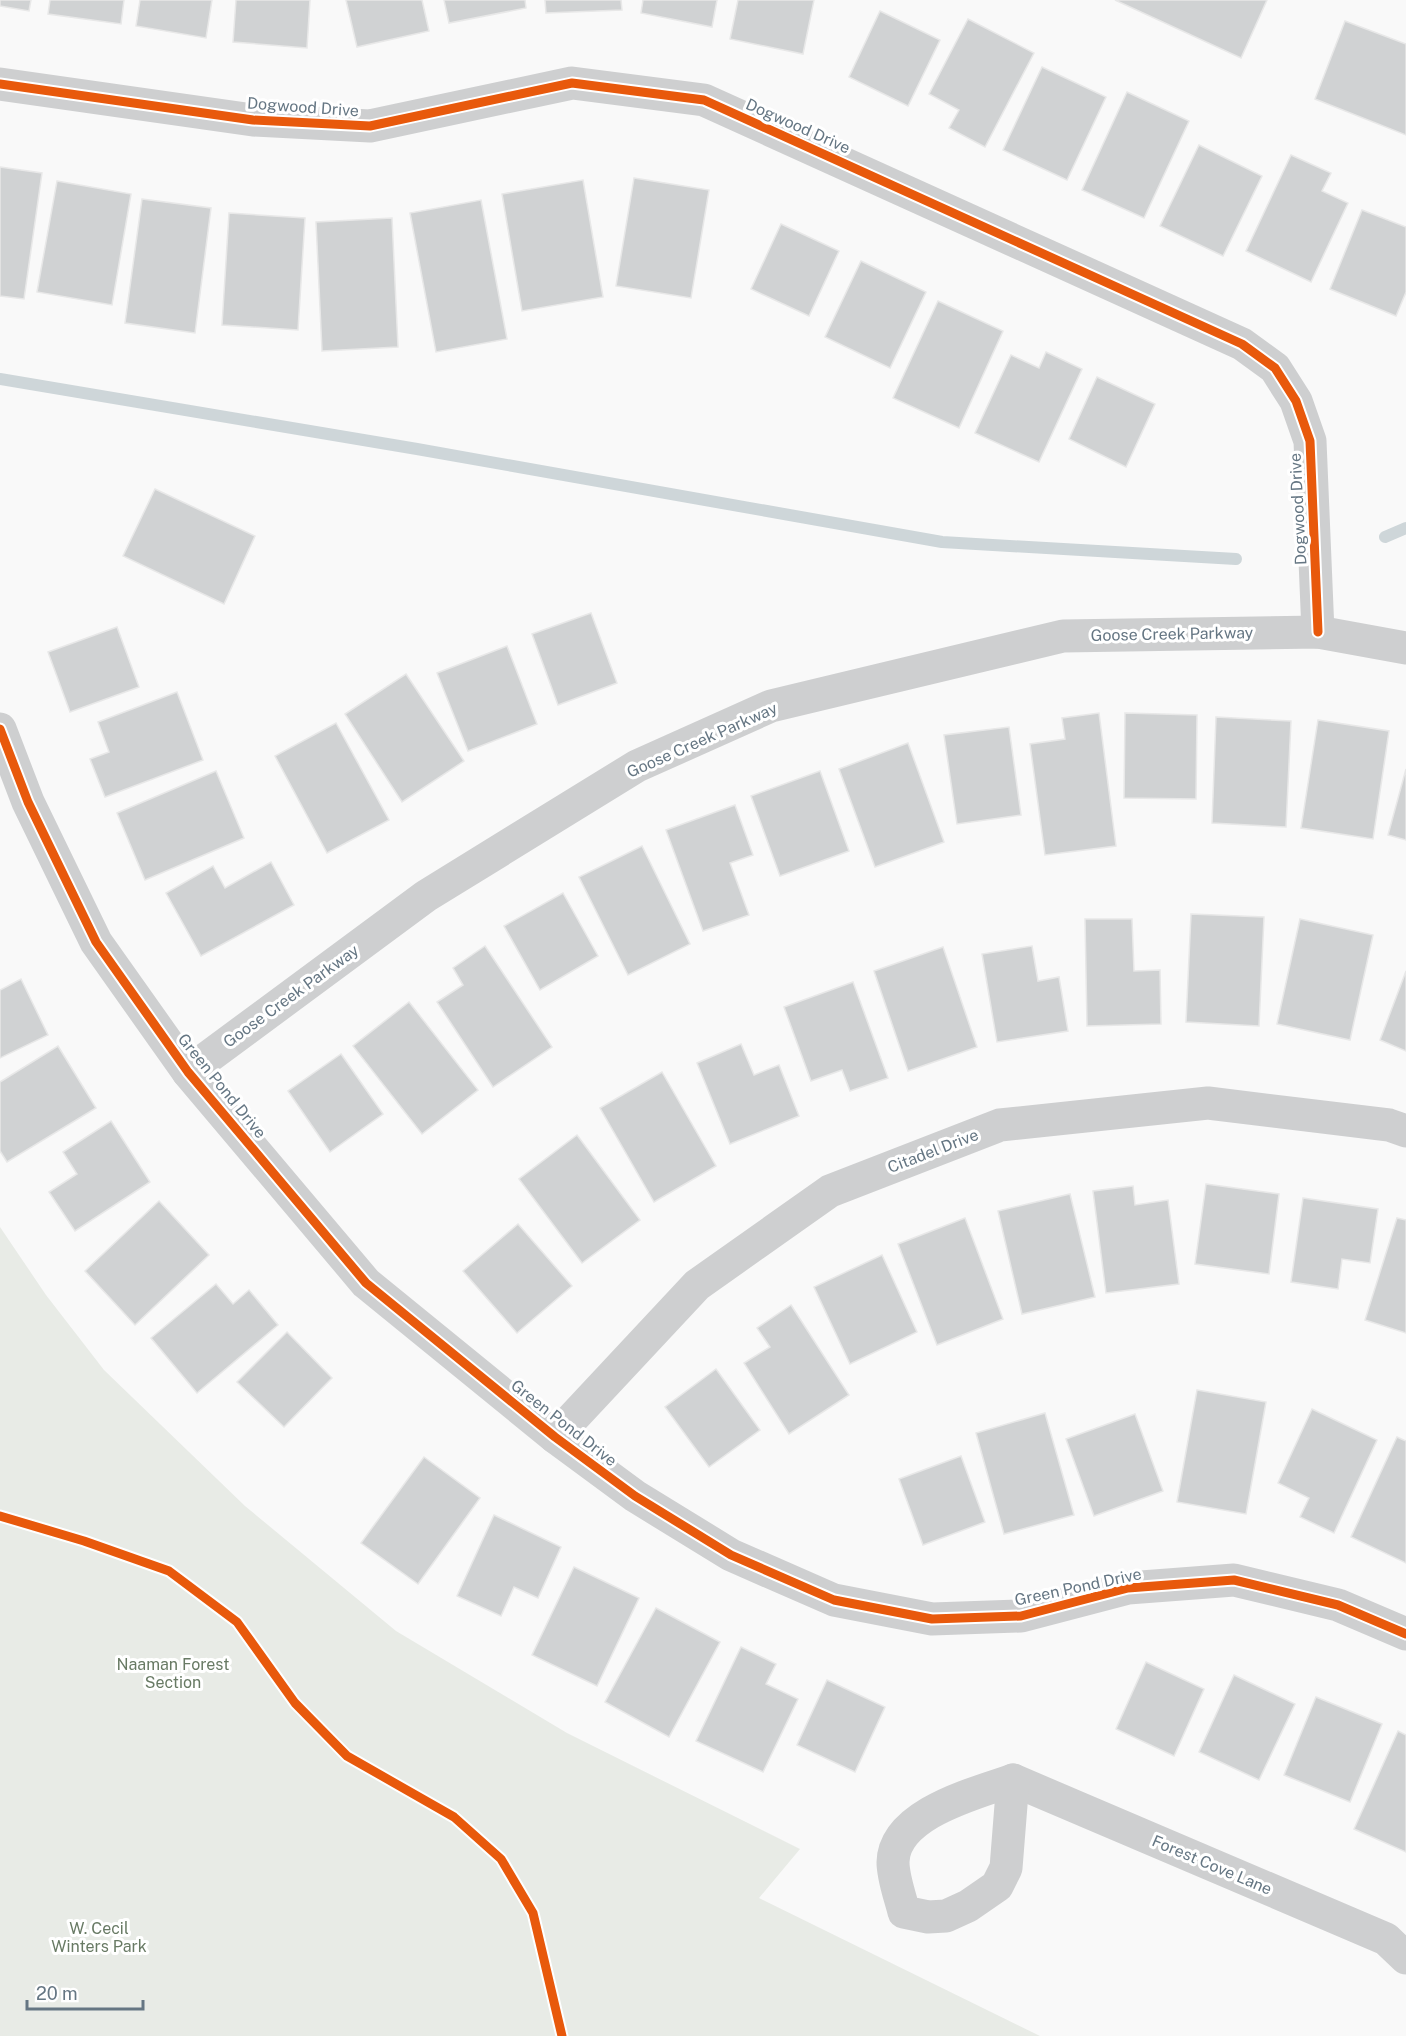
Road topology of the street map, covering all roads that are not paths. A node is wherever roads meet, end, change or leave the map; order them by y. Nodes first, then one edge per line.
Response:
1 (0, 84) edge
2 (1318, 632) junction
3 (1406, 648) edge
4 (0, 729) edge
5 (188, 1072) junction
6 (1406, 1131) edge
7 (555, 1437) junction
8 (1406, 1634) edge
9 (1013, 1780) junction
10 (1406, 1958) edge

1 - 2 street, Dogwood Drive
2 - 3 street, Goose Creek Parkway
2 - 5 street, Goose Creek Parkway
4 - 5 street, Green Pond Drive
5 - 7 street, Green Pond Drive
6 - 7 street, Citadel Drive
7 - 8 street, Green Pond Drive
9 - 9 street
9 - 10 street, Forest Cove Lane

